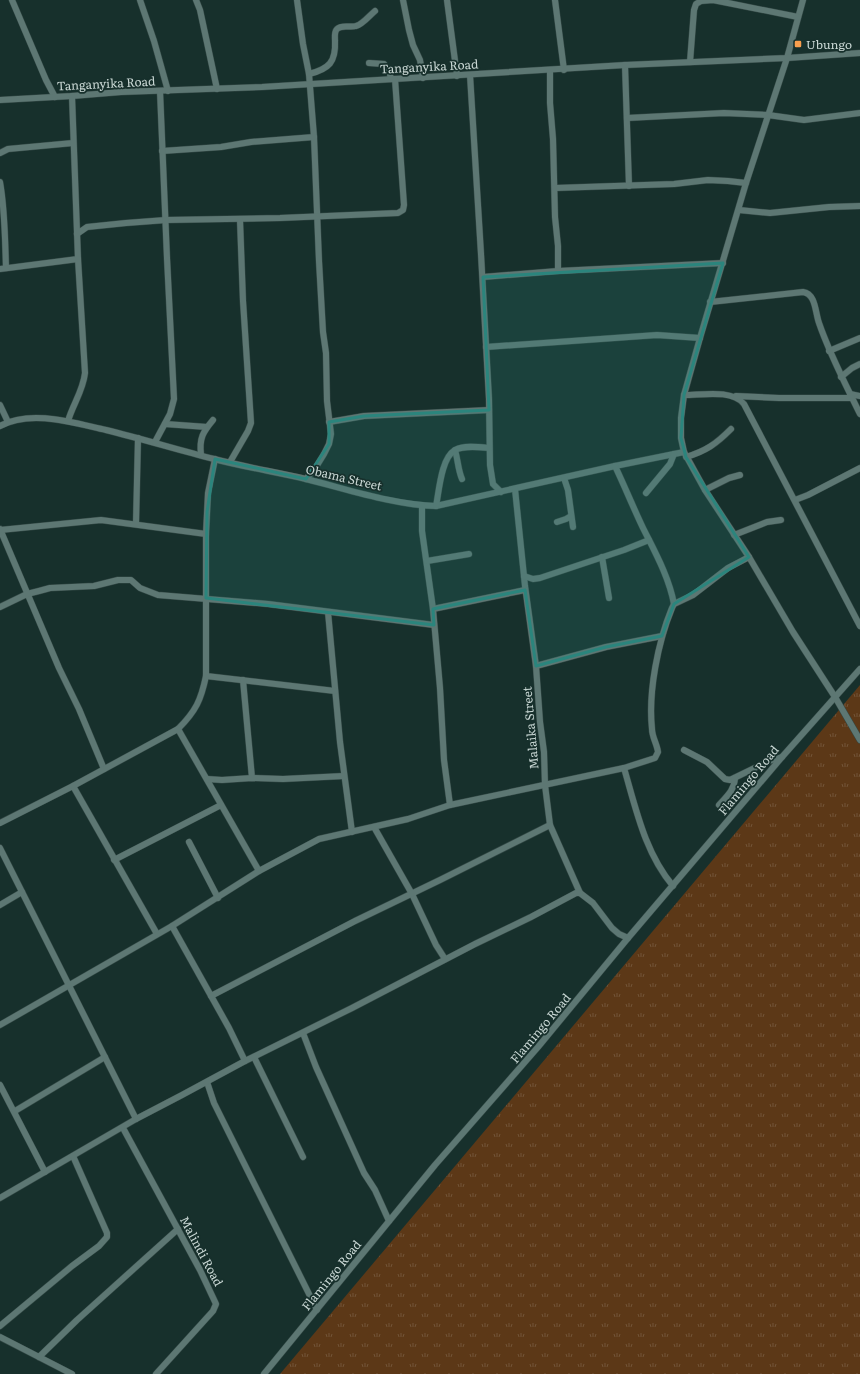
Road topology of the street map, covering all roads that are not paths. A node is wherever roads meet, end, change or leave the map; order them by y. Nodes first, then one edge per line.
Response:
1 (12, 0) edge
2 (140, 0) edge
3 (196, 0) edge
4 (297, 0) edge
5 (403, 0) edge
6 (448, 0) edge
7 (555, 0) edge
8 (803, 0) edge
9 (375, 10) dead end
10 (798, 17) junction
11 (860, 53) edge
12 (787, 58) junction
13 (690, 62) junction
14 (369, 63) dead end
15 (625, 65) junction
16 (564, 70) junction
17 (550, 71) junction
18 (310, 74) junction
19 (470, 75) junction
20 (457, 76) junction
21 (423, 78) junction
22 (393, 79) junction
23 (310, 84) junction
24 (217, 89) junction
25 (160, 91) junction
26 (168, 91) junction
27 (72, 96) junction
28 (55, 97) junction
29 (0, 100) edge
30 (860, 113) edge
31 (768, 115) junction
32 (627, 118) junction
33 (314, 137) junction
34 (73, 143) junction
35 (162, 151) junction
36 (0, 152) edge
37 (0, 182) edge
38 (746, 183) junction
39 (629, 186) junction
40 (555, 188) junction
41 (860, 206) edge
42 (739, 210) junction
43 (317, 217) junction
44 (166, 220) junction
45 (240, 220) junction
46 (78, 234) junction
47 (3, 236) edge
48 (78, 259) junction
49 (723, 263) junction
50 (3, 269) edge
51 (558, 271) junction
52 (482, 277) junction
53 (710, 302) junction
54 (700, 338) junction
55 (860, 338) edge
56 (486, 347) junction
57 (828, 351) junction
58 (860, 364) edge
59 (841, 376) junction
60 (684, 395) junction
61 (734, 396) junction
62 (851, 396) junction
63 (860, 396) edge
64 (0, 405) edge
65 (489, 410) junction
66 (860, 414) edge
67 (213, 420) dead end
68 (68, 421) junction
69 (8, 422) junction
70 (329, 422) junction
71 (165, 424) junction
72 (0, 426) edge
73 (207, 427) junction
74 (731, 429) dead end
75 (138, 438) junction
76 (154, 442) junction
77 (489, 448) junction
78 (455, 450) junction
79 (674, 454) junction
80 (201, 455) junction
81 (685, 455) junction
82 (215, 459) junction
83 (230, 462) junction
84 (615, 466) junction
85 (860, 468) edge
86 (740, 475) dead end
87 (564, 478) junction
88 (306, 479) junction
89 (462, 479) dead end
90 (493, 484) junction
91 (515, 489) junction
92 (705, 490) junction
93 (501, 492) junction
94 (646, 493) dead end
95 (489, 495) junction
96 (795, 500) junction
97 (422, 506) junction
98 (436, 506) junction
99 (571, 516) junction
100 (781, 520) dead end
101 (557, 522) dead end
102 (136, 524) junction
103 (574, 527) dead end
104 (0, 530) edge
105 (206, 534) junction
106 (734, 535) junction
107 (649, 540) junction
108 (469, 554) dead end
109 (602, 557) junction
110 (749, 557) junction
111 (427, 561) junction
112 (524, 576) junction
113 (533, 579) junction
114 (525, 588) junction
115 (28, 594) junction
116 (206, 598) junction
117 (609, 598) dead end
118 (674, 604) junction
119 (0, 607) edge
120 (433, 609) junction
121 (328, 612) junction
122 (434, 625) junction
123 (860, 626) edge
124 (662, 636) junction
125 (536, 666) junction
126 (860, 669) edge
127 (206, 676) junction
128 (243, 680) junction
129 (335, 691) junction
130 (835, 697) junction
131 (178, 729) junction
132 (860, 740) edge
133 (684, 750) dead end
134 (782, 757) junction
135 (624, 768) junction
136 (104, 769) junction
137 (344, 776) junction
138 (252, 778) junction
139 (735, 778) junction
140 (207, 779) junction
141 (73, 786) junction
142 (545, 786) junction
143 (221, 805) junction
144 (450, 805) junction
145 (719, 805) dead end
146 (0, 823) edge
147 (550, 825) junction
148 (374, 827) junction
149 (352, 832) junction
150 (189, 842) dead end
151 (0, 848) edge
152 (114, 860) junction
153 (259, 871) junction
154 (673, 886) junction
155 (22, 892) junction
156 (580, 892) junction
157 (412, 894) junction
158 (218, 898) junction
159 (0, 905) edge
160 (172, 926) junction
161 (157, 934) junction
162 (628, 938) junction
163 (445, 959) junction
164 (69, 986) junction
165 (210, 996) junction
166 (0, 1025) edge
167 (303, 1033) junction
168 (105, 1057) junction
169 (254, 1057) junction
170 (245, 1061) junction
171 (207, 1082) junction
172 (0, 1085) edge
173 (15, 1111) junction
174 (136, 1119) junction
175 (123, 1128) junction
176 (73, 1156) junction
177 (303, 1157) dead end
178 (45, 1172) junction
179 (0, 1198) edge
180 (389, 1221) junction
181 (178, 1229) junction
182 (317, 1310) junction
183 (0, 1326) edge
184 (1, 1339) edge
185 (39, 1357) junction
186 (72, 1374) edge
187 (156, 1374) edge
188 (264, 1374) edge

1 - 28 street
2 - 26 street
3 - 24 street
4 - 18 street
5 - 21 street
6 - 20 street
7 - 16 street
8 - 10 street
9 - 18 street
10 - 12 street
10 - 13 street
11 - 12 street, Tanganyika Road
12 - 13 street, Tanganyika Road
12 - 31 street
13 - 15 street, Tanganyika Road
14 - 22 street
15 - 16 street, Tanganyika Road
15 - 32 street
16 - 17 street, Tanganyika Road
17 - 19 street, Tanganyika Road
17 - 40 street
18 - 23 street
19 - 20 street, Tanganyika Road
19 - 52 street
20 - 21 street, Tanganyika Road
21 - 22 street, Tanganyika Road
22 - 23 street, Tanganyika Road
22 - 43 street
23 - 24 street, Tanganyika Road
23 - 33 street
24 - 26 street, Tanganyika Road
25 - 26 street, Tanganyika Road
25 - 27 street, Tanganyika Road
25 - 35 street
27 - 28 street, Tanganyika Road
27 - 34 street
28 - 29 street, Tanganyika Road
30 - 31 street
31 - 32 street
31 - 38 street
32 - 39 street
33 - 35 street
33 - 43 street
34 - 36 street
34 - 46 street
35 - 44 street
37 - 47 street
38 - 39 street
38 - 42 street
39 - 40 street
40 - 51 street
41 - 42 street
42 - 49 street
43 - 45 street
43 - 70 street
44 - 45 street
44 - 46 street
44 - 71 street
45 - 83 street
46 - 48 street
47 - 50 street
48 - 50 street
48 - 68 street
49 - 51 street
49 - 53 street
51 - 52 street
52 - 56 street
53 - 54 street
53 - 57 street
54 - 56 street
54 - 60 street
55 - 57 street
56 - 65 street
57 - 59 street
58 - 59 street
59 - 62 street
60 - 61 street
60 - 81 street
61 - 62 street
61 - 96 street
62 - 63 street
62 - 66 street
64 - 69 street
65 - 70 street
65 - 77 street
67 - 73 street
68 - 69 street, Obama Street
68 - 75 street, Obama Street
69 - 72 street, Obama Street
70 - 88 street
71 - 73 street
71 - 76 street
73 - 80 street
74 - 81 street, Obama Street
75 - 76 street, Obama Street
75 - 102 street
76 - 80 street, Obama Street
77 - 78 street
77 - 90 street
78 - 89 street
78 - 98 street
79 - 81 street, Obama Street
79 - 84 street, Obama Street
79 - 94 street
80 - 82 street, Obama Street
81 - 92 street
82 - 83 street, Obama Street
82 - 105 street
83 - 88 street, Obama Street
84 - 87 street, Obama Street
84 - 107 street
85 - 96 street
86 - 92 street
87 - 91 street, Obama Street
87 - 99 street
88 - 97 street, Obama Street
90 - 93 street
90 - 95 street
91 - 93 street, Obama Street
91 - 112 street, Malaika Street
92 - 106 street
93 - 95 street, Obama Street
95 - 98 street, Obama Street
96 - 123 street
97 - 98 street, Obama Street
97 - 111 street
99 - 101 street
99 - 103 street
100 - 106 street
102 - 104 street
102 - 105 street
104 - 115 street
105 - 116 street
106 - 110 street
107 - 109 street
107 - 118 street
108 - 111 street
109 - 113 street
109 - 117 street
110 - 118 street
110 - 130 street
111 - 120 street
112 - 113 street
112 - 114 street, Malaika Street
113 - 114 street
114 - 120 street
114 - 125 street, Malaika Street
115 - 116 street
115 - 119 street
115 - 136 street
116 - 121 street
116 - 127 street
118 - 124 street
120 - 122 street
121 - 122 street
121 - 129 street
122 - 144 street
124 - 125 street
124 - 135 street
125 - 142 street, Malaika Street
126 - 130 street, Flamingo Road
127 - 128 street
127 - 131 street
128 - 129 street
128 - 138 street
129 - 137 street
130 - 132 street
130 - 134 street, Flamingo Road
131 - 136 street
131 - 140 street
133 - 139 street
134 - 139 street
134 - 154 street, Flamingo Road
135 - 142 street
135 - 154 street
136 - 141 street
137 - 138 street
137 - 149 street
138 - 140 street
139 - 145 street
140 - 143 street
141 - 146 street
141 - 152 street
142 - 144 street
142 - 147 street, Malaika Street
143 - 152 street
143 - 153 street
144 - 148 street
147 - 156 street, Malaika Street
147 - 157 street
148 - 149 street
148 - 157 street
149 - 153 street
150 - 158 street
151 - 155 street
152 - 161 street
153 - 158 street
154 - 162 street, Flamingo Road
155 - 159 street
155 - 164 street
156 - 162 street, Malaika Street
156 - 163 street
157 - 163 street
157 - 165 street
158 - 160 street
160 - 161 street
160 - 165 street
161 - 164 street
162 - 180 street, Flamingo Road
163 - 167 street
164 - 166 street
164 - 168 street
165 - 170 street
167 - 169 street
167 - 180 street
168 - 173 street
168 - 174 street
169 - 170 street
169 - 177 street
170 - 171 street
171 - 174 street
171 - 182 street
172 - 173 street
173 - 178 street
174 - 175 street
175 - 176 street
175 - 181 street, Malindi Road
176 - 178 street
176 - 183 street
178 - 179 street
180 - 182 street, Flamingo Road
181 - 185 street
181 - 187 street, Malindi Road
182 - 188 street, Flamingo Road
184 - 185 street
185 - 186 street

